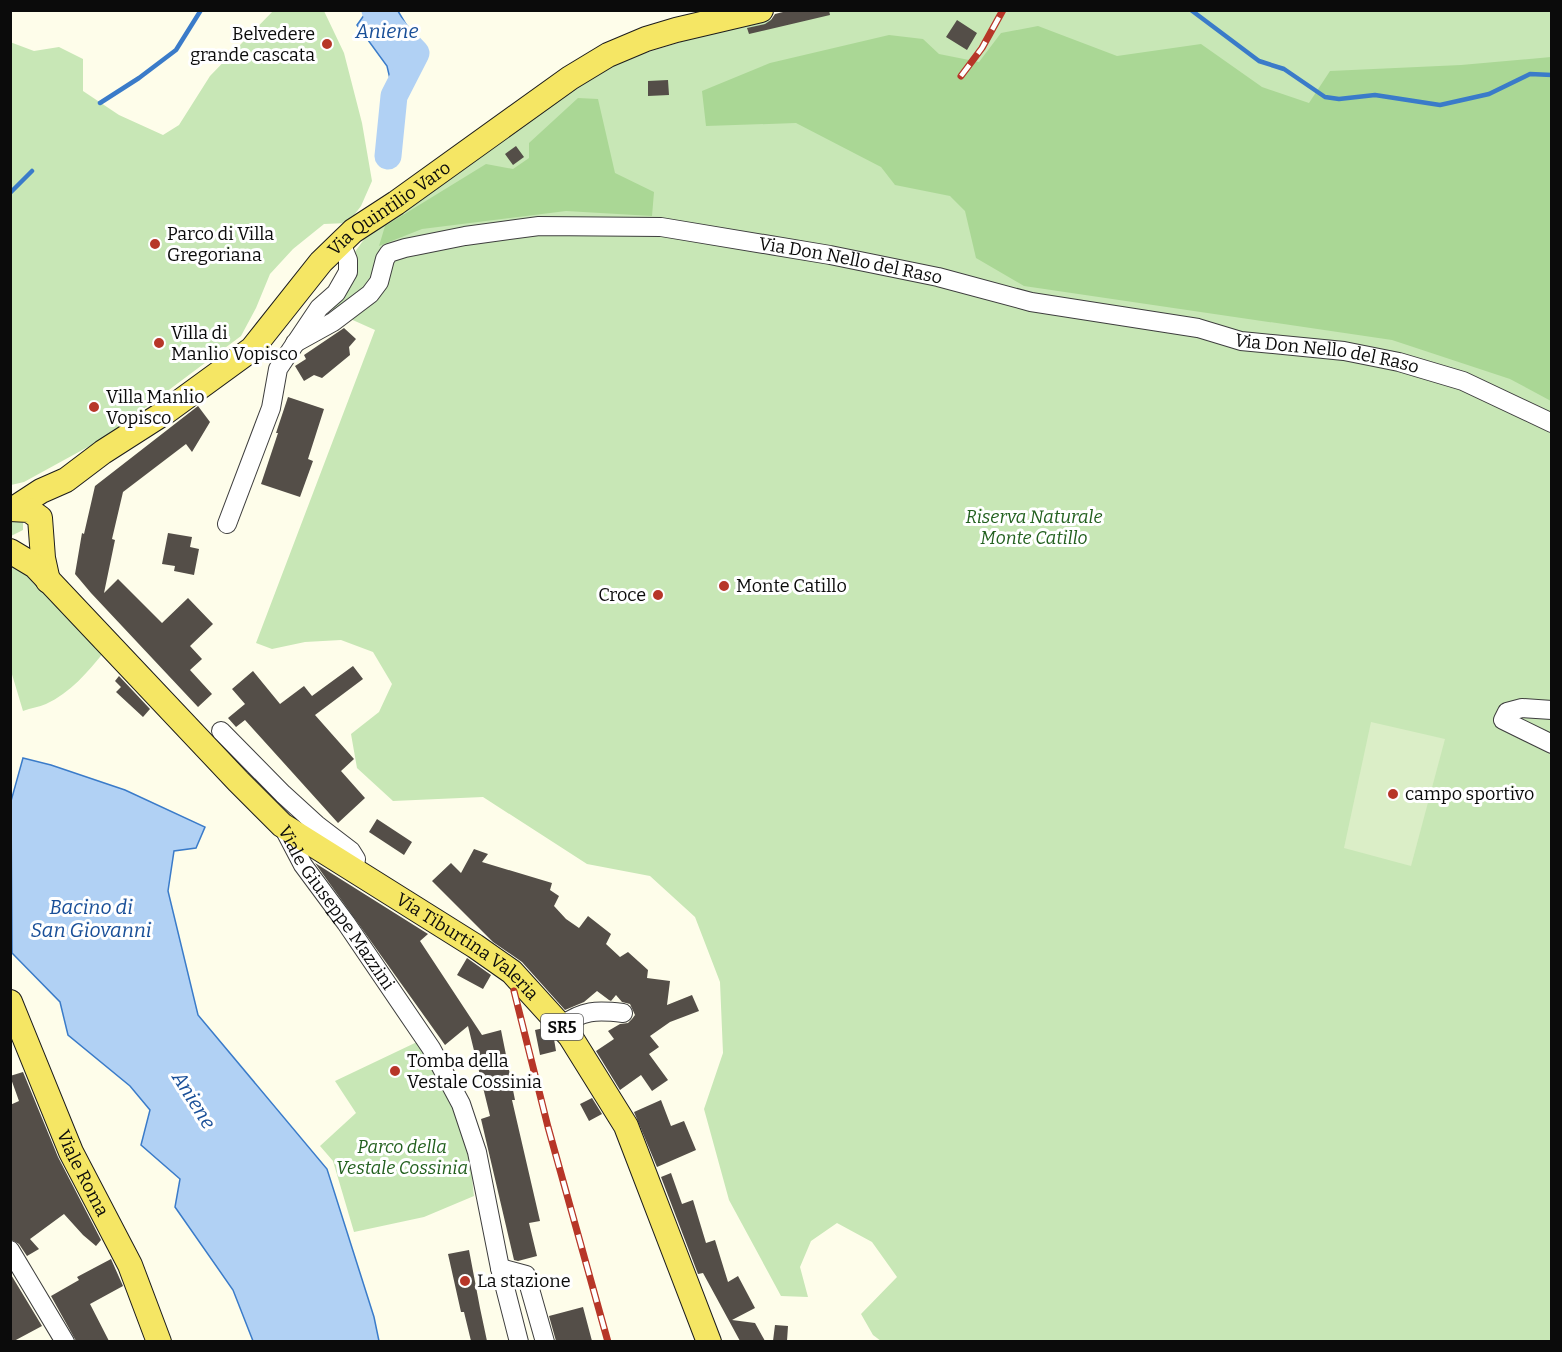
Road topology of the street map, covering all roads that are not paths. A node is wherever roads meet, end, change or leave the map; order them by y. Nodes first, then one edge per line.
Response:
1 (761, 10) edge
2 (341, 243) junction
3 (295, 343) junction
4 (1551, 423) edge
5 (66, 480) junction
6 (13, 509) edge
7 (227, 524) dead end
8 (42, 525) junction
9 (10, 550) edge
10 (48, 581) junction
11 (1551, 710) edge
12 (221, 731) dead end
13 (1551, 744) edge
14 (282, 825) junction
15 (354, 872) junction
16 (10, 1002) edge
17 (623, 1013) dead end
18 (561, 1026) junction
19 (11, 1251) edge
20 (500, 1268) junction
21 (686, 1280) junction
22 (65, 1341) edge
23 (159, 1341) edge
24 (519, 1341) edge
25 (545, 1341) edge
26 (709, 1341) edge
27 (719, 1341) edge

1 - 2 main road, Via Quintilio Varo
2 - 3 street
2 - 5 main road, Via Quintilio Varo
3 - 4 street, Via Don Nello del Raso
3 - 7 street
5 - 6 main road
5 - 8 main road
6 - 8 main road
8 - 9 main road
8 - 10 main road
9 - 10 main road, Viale Giuseppe Mazzini
10 - 14 main road, Viale Giuseppe Mazzini
11 - 13 street
12 - 15 street
14 - 15 main road, Via Tiburtina Valeria / SR5
14 - 20 street, Viale Giuseppe Mazzini
15 - 18 main road, Via Tiburtina Valeria / SR5
16 - 23 main road, Viale Roma
17 - 18 street
18 - 21 main road, Via Tiburtina Valeria / SR5
19 - 22 street
20 - 24 street, Viale Giuseppe Mazzini
20 - 25 street
21 - 26 main road, Via Tiburtina Valeria / SR5
21 - 27 street

